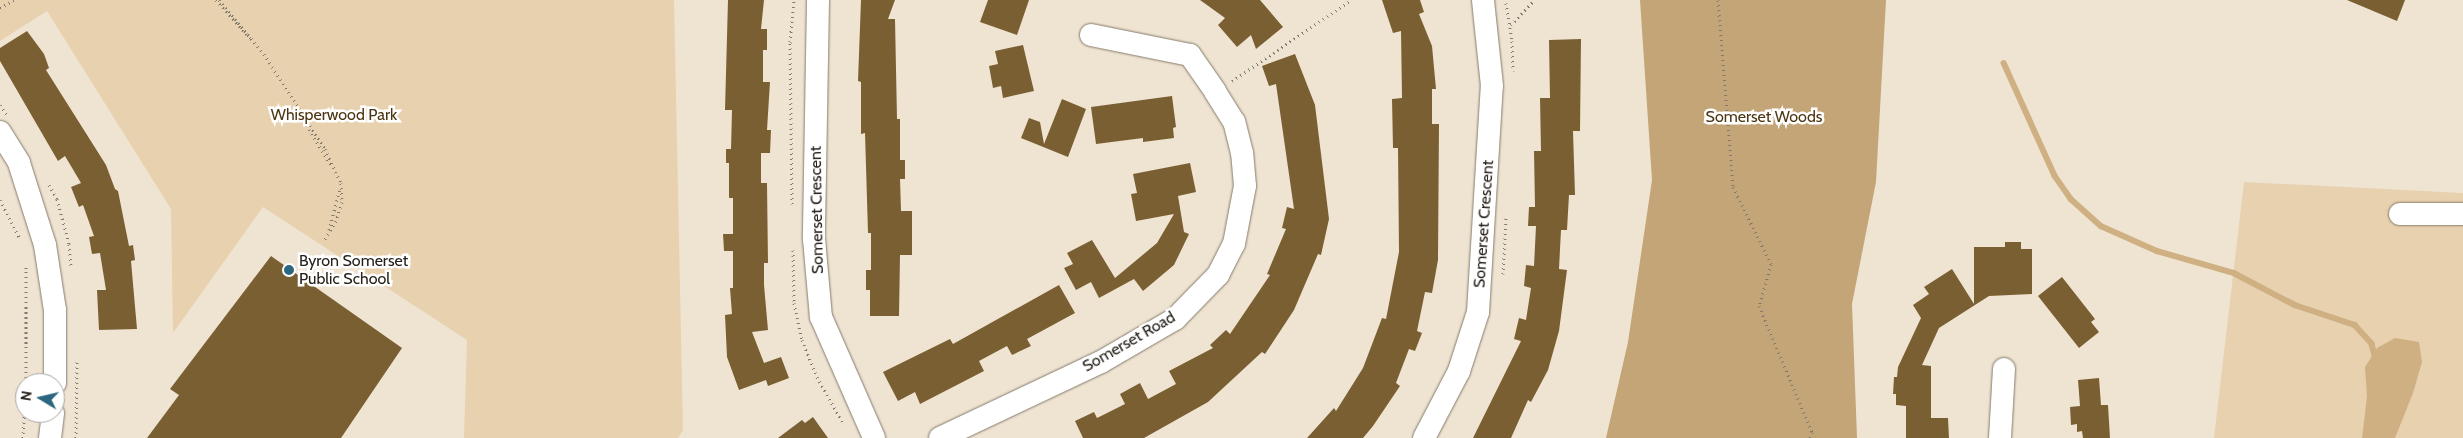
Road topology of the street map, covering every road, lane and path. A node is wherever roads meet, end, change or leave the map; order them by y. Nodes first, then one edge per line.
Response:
1 (14, 0) edge
2 (218, 0) edge
3 (818, 0) edge
4 (1351, 0) edge
5 (1483, 0) edge
6 (1534, 0) edge
7 (1718, 0) edge
8 (0, 8) edge
9 (1510, 26) dead end
10 (1091, 35) dead end
11 (1225, 85) dead end
12 (0, 132) edge
13 (341, 183) junction
14 (0, 200) edge
15 (2400, 214) dead end
16 (2463, 214) edge
17 (20, 239) dead end
18 (26, 263) dead end
19 (2004, 369) dead end
20 (26, 373) edge
21 (55, 373) edge
22 (24, 423) edge
23 (52, 423) edge
24 (23, 438) edge
25 (50, 438) edge
26 (874, 438) edge
27 (940, 438) edge
28 (1424, 438) edge
29 (1810, 438) edge
30 (2000, 438) edge

1 - 8 path
2 - 13 path
3 - 26 street, Somerset Crescent
4 - 11 path
5 - 28 street, Somerset Crescent
6 - 9 path
7 - 29 path
10 - 27 street, Somerset Road
12 - 21 street
13 - 13 path
14 - 17 path
15 - 16 street
18 - 20 path
19 - 30 street
22 - 24 path
23 - 25 street

